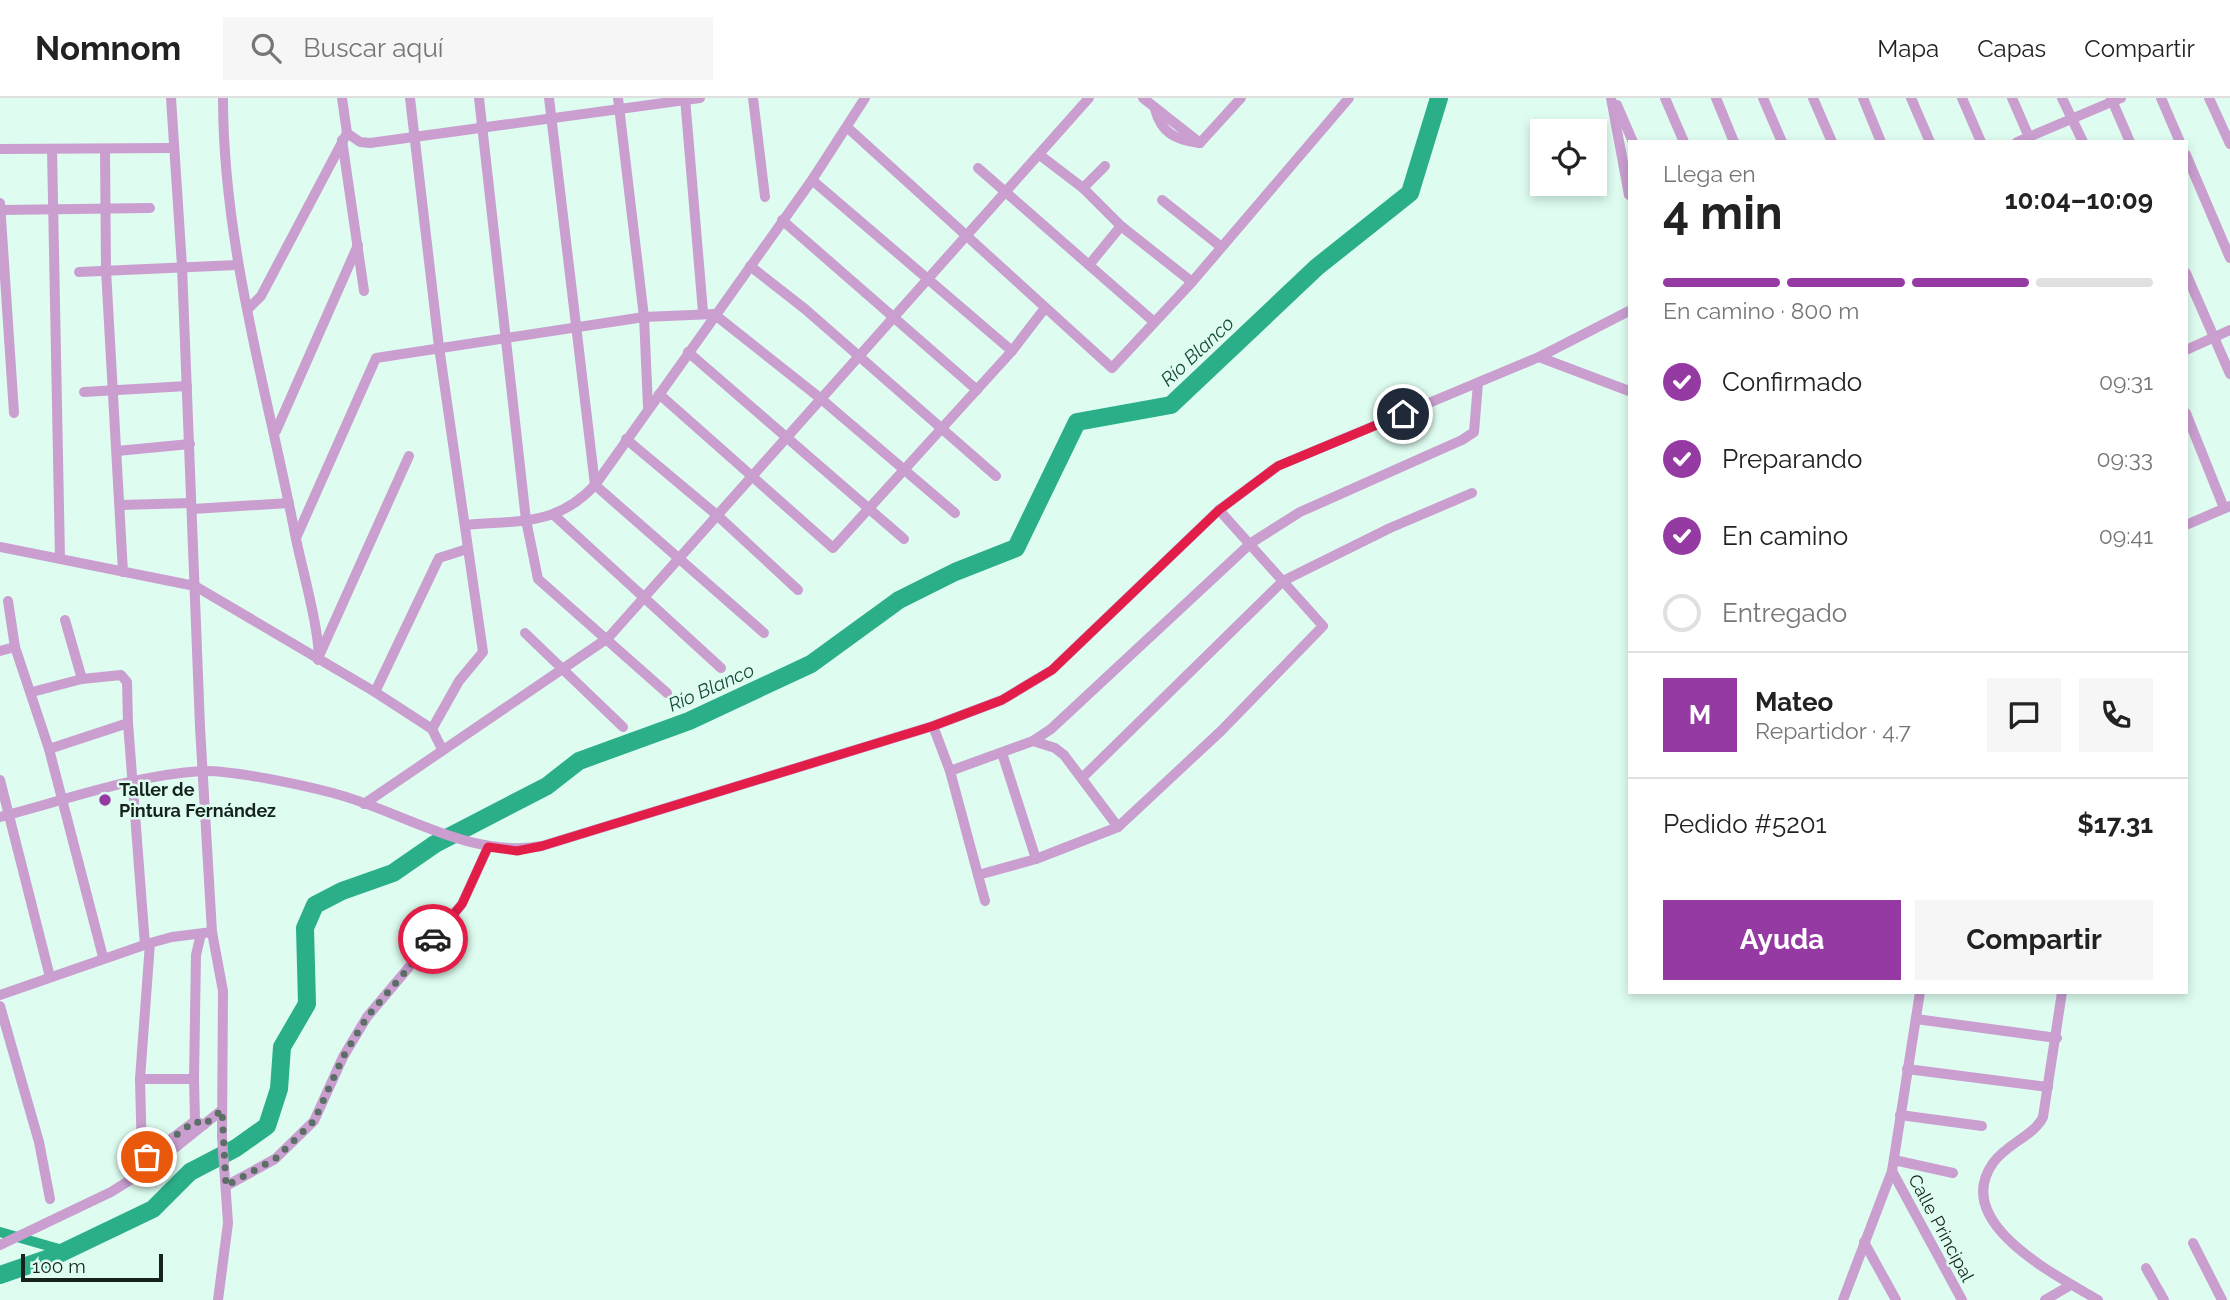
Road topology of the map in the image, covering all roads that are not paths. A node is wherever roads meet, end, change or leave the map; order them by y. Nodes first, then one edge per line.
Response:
1 (171, 98) edge
2 (223, 98) edge
3 (342, 98) edge
4 (410, 98) edge
5 (479, 98) edge
6 (549, 98) edge
7 (700, 98) edge
8 (754, 98) edge
9 (865, 98) edge
10 (1089, 98) edge
11 (1143, 98) edge
12 (1349, 98) edge
13 (1613, 98) edge
14 (1665, 98) edge
15 (1716, 98) edge
16 (1763, 98) edge
17 (1813, 98) edge
18 (1863, 98) edge
19 (1911, 98) edge
20 (1962, 98) edge
21 (2012, 98) edge
22 (2062, 98) edge
23 (2161, 98) edge
24 (2209, 98) edge
25 (685, 99) edge
26 (2115, 99) edge
27 (1235, 100) edge
28 (619, 103) edge
29 (552, 118) junction
30 (2073, 121) junction
31 (482, 128) junction
32 (848, 128) junction
33 (344, 136) junction
34 (2028, 137) junction
35 (414, 138) junction
36 (1632, 140) edge
37 (1683, 140) edge
38 (1733, 140) edge
39 (1781, 140) edge
40 (1831, 140) edge
41 (1880, 140) edge
42 (1929, 140) edge
43 (1980, 140) edge
44 (2021, 140) edge
45 (2082, 140) edge
46 (2129, 140) edge
47 (2179, 140) edge
48 (2230, 144) edge
49 (173, 148) junction
50 (0, 149) edge
51 (52, 149) junction
52 (105, 150) junction
53 (1041, 156) junction
54 (2188, 160) edge
55 (1105, 166) dead end
56 (978, 167) dead end
57 (812, 180) junction
58 (1083, 188) junction
59 (1628, 189) edge
60 (1007, 191) junction
61 (765, 197) dead end
62 (1162, 200) dead end
63 (0, 203) edge
64 (150, 208) dead end
65 (54, 209) junction
66 (104, 209) junction
67 (1, 210) edge
68 (782, 220) junction
69 (1121, 226) junction
70 (965, 237) junction
71 (358, 245) junction
72 (1220, 246) junction
73 (2230, 258) edge
74 (237, 265) junction
75 (1089, 265) junction
76 (182, 266) junction
77 (750, 266) junction
78 (106, 270) junction
79 (79, 272) dead end
80 (928, 276) junction
81 (2188, 277) edge
82 (1192, 282) junction
83 (364, 291) dead end
84 (1045, 308) junction
85 (248, 309) junction
86 (703, 312) junction
87 (1628, 312) edge
88 (715, 314) junction
89 (893, 316) junction
90 (644, 317) junction
91 (1153, 321) junction
92 (575, 328) junction
93 (2230, 330) edge
94 (505, 337) junction
95 (2214, 338) junction
96 (439, 347) junction
97 (2188, 349) edge
98 (1012, 351) junction
99 (688, 352) junction
100 (859, 356) junction
101 (1539, 357) junction
102 (2230, 374) edge
103 (1478, 383) junction
104 (187, 386) junction
105 (112, 389) junction
106 (977, 390) junction
107 (84, 391) dead end
108 (1628, 391) edge
109 (659, 394) junction
110 (820, 398) junction
111 (648, 407) junction
112 (14, 413) dead end
113 (2188, 418) edge
114 (941, 429) junction
115 (275, 431) junction
116 (787, 436) junction
117 (626, 439) junction
118 (190, 444) junction
119 (117, 451) junction
120 (409, 456) dead end
121 (903, 470) junction
122 (754, 476) junction
123 (996, 476) dead end
124 (595, 485) junction
125 (1472, 494) dead end
126 (289, 503) junction
127 (121, 505) junction
128 (192, 506) junction
129 (2227, 507) edge
130 (867, 510) junction
131 (1219, 510) junction
132 (955, 513) dead end
133 (555, 516) junction
134 (718, 516) junction
135 (526, 520) junction
136 (2188, 524) edge
137 (465, 525) junction
138 (296, 538) junction
139 (904, 540) dead end
140 (1251, 542) junction
141 (0, 547) edge
142 (467, 550) junction
143 (681, 558) junction
144 (60, 559) junction
145 (123, 572) junction
146 (1283, 581) junction
147 (195, 586) junction
148 (798, 590) dead end
149 (645, 598) junction
150 (8, 601) dead end
151 (65, 620) dead end
152 (764, 633) dead end
153 (525, 634) dead end
154 (608, 638) junction
155 (15, 647) junction
156 (0, 650) edge
157 (319, 658) junction
158 (721, 667) dead end
159 (564, 670) junction
160 (82, 679) junction
161 (32, 692) junction
162 (375, 692) junction
163 (667, 693) dead end
164 (128, 723) junction
165 (933, 726) junction
166 (623, 727) dead end
167 (432, 729) junction
168 (1033, 741) junction
169 (49, 749) junction
170 (443, 749) junction
171 (1002, 753) junction
172 (204, 771) junction
173 (950, 771) junction
174 (1082, 778) junction
175 (0, 780) edge
176 (134, 782) junction
177 (63, 801) junction
178 (363, 804) junction
179 (5, 816) edge
180 (1118, 827) junction
181 (488, 847) junction
182 (1036, 859) junction
183 (978, 875) junction
184 (985, 901) dead end
185 (206, 933) junction
186 (147, 944) junction
187 (103, 957) junction
188 (50, 976) junction
189 (1920, 994) edge
190 (2062, 994) edge
191 (0, 995) edge
192 (0, 1006) edge
193 (1916, 1018) junction
194 (2057, 1038) junction
195 (1907, 1069) junction
196 (140, 1079) junction
197 (194, 1080) junction
198 (2048, 1087) junction
199 (222, 1110) junction
200 (1900, 1115) junction
201 (199, 1123) junction
202 (1983, 1126) dead end
203 (1894, 1160) junction
204 (1892, 1171) junction
205 (1953, 1173) dead end
206 (225, 1181) junction
207 (50, 1199) dead end
208 (1864, 1242) junction
209 (2193, 1243) dead end
210 (2, 1245) edge
211 (2146, 1268) dead end
212 (2069, 1286) junction
213 (218, 1300) edge
214 (1843, 1300) edge
215 (1896, 1300) edge
216 (1962, 1300) edge
217 (2045, 1300) edge
218 (2098, 1300) edge
219 (2164, 1300) edge
220 (2222, 1300) edge

1 - 49 street
2 - 74 street
3 - 33 street
4 - 35 street
5 - 31 street
6 - 29 street
7 - 25 street
8 - 61 street
9 - 32 street
10 - 53 street
11 - 27 street
12 - 72 street
13 - 36 street
13 - 59 street
14 - 37 street
15 - 38 street
16 - 39 street
17 - 40 street
18 - 41 street
19 - 42 street
20 - 43 street
21 - 34 street
22 - 30 street
23 - 47 street
24 - 48 street
25 - 28 street
25 - 86 street
26 - 30 street
26 - 46 street
28 - 29 street
28 - 90 street
29 - 31 street
29 - 92 street
30 - 34 street
30 - 45 street
31 - 35 street
31 - 94 street
32 - 57 street
32 - 70 street
33 - 35 street
33 - 71 street
33 - 85 street
34 - 44 street
35 - 96 street
49 - 52 street
49 - 76 street
50 - 51 street
51 - 52 street
51 - 65 street
52 - 66 street
53 - 58 street
53 - 60 street
54 - 73 street
55 - 58 street
56 - 60 street
57 - 68 street
57 - 80 street
58 - 69 street
60 - 70 street
60 - 75 street
62 - 72 street
63 - 67 street
64 - 66 street
65 - 66 street
65 - 67 street
65 - 144 street
66 - 78 street
67 - 112 street
68 - 77 street
68 - 89 street
69 - 75 street
69 - 82 street
70 - 80 street
70 - 84 street
71 - 83 street
71 - 115 street
72 - 82 street
74 - 76 street
74 - 85 street
75 - 91 street
76 - 78 street
76 - 104 street
77 - 88 street
77 - 100 street
78 - 79 street
78 - 105 street
80 - 89 street
80 - 98 street
81 - 95 street
82 - 91 street
84 - 91 street
84 - 98 street
85 - 115 street
86 - 88 street
86 - 90 street
87 - 101 street
88 - 99 street
88 - 110 street
89 - 100 street
89 - 106 street
90 - 92 street
90 - 111 street
92 - 94 street
92 - 124 street
93 - 95 street
94 - 96 street
94 - 135 street
95 - 97 street
95 - 102 street
96 - 137 street
96 - 138 street
98 - 106 street
99 - 109 street
99 - 116 street
100 - 110 street
100 - 114 street
101 - 103 street
101 - 108 street
103 - 131 street
103 - 140 street
104 - 105 street
104 - 118 street
105 - 107 street
105 - 119 street
106 - 114 street
109 - 111 street
109 - 122 street
110 - 116 street
110 - 121 street
111 - 117 street
113 - 129 street
114 - 121 street
114 - 123 street
115 - 126 street
116 - 122 street
116 - 130 street
117 - 124 street
117 - 134 street
118 - 119 street
118 - 128 street
119 - 127 street
120 - 157 street
121 - 130 street
121 - 132 street
122 - 130 street
122 - 134 street
124 - 133 street
124 - 143 street
125 - 146 street
126 - 128 street
126 - 138 street
127 - 128 street
127 - 145 street
128 - 147 street
129 - 136 street
130 - 139 street
131 - 140 street
131 - 165 street
133 - 135 street
133 - 149 street
134 - 143 street
134 - 148 street
135 - 137 street
135 - 154 street
137 - 142 street
138 - 157 street
140 - 146 street
140 - 168 street
141 - 144 street
142 - 162 street
142 - 167 street
143 - 149 street
143 - 152 street
144 - 145 street
145 - 147 street
146 - 174 street
146 - 180 street
147 - 157 street
147 - 172 street
149 - 154 street
149 - 158 street
150 - 155 street
151 - 160 street
153 - 159 street
154 - 159 street
154 - 163 street
155 - 156 street
155 - 161 street
157 - 162 street
159 - 166 street
159 - 170 street
160 - 161 street
160 - 164 street
161 - 169 street
162 - 167 street
164 - 169 street
164 - 176 street
165 - 173 street
165 - 181 street
167 - 170 street
168 - 171 street
168 - 174 street
169 - 177 street
170 - 178 street
171 - 173 street
171 - 182 street
172 - 176 street
172 - 178 street
172 - 185 street
173 - 183 street
174 - 180 street
175 - 179 street
176 - 177 street
176 - 186 street
177 - 179 street
177 - 187 street
178 - 181 street
179 - 188 street
180 - 182 street
181 - 206 street
182 - 183 street
183 - 184 street
185 - 186 street
185 - 197 street
185 - 199 street
186 - 187 street
186 - 196 street
187 - 188 street
188 - 191 street
189 - 193 street
190 - 194 street
192 - 207 street
193 - 194 street
193 - 195 street
194 - 198 street
195 - 198 street
195 - 200 street
196 - 197 street
196 - 201 street
197 - 201 street
198 - 212 street
199 - 201 street
199 - 206 street
200 - 202 street
200 - 203 street
201 - 210 street
203 - 204 street
203 - 205 street
204 - 208 street
204 - 216 street, Calle Principal
206 - 213 street
208 - 214 street
208 - 215 street
209 - 220 street
211 - 219 street
212 - 217 street
212 - 218 street

